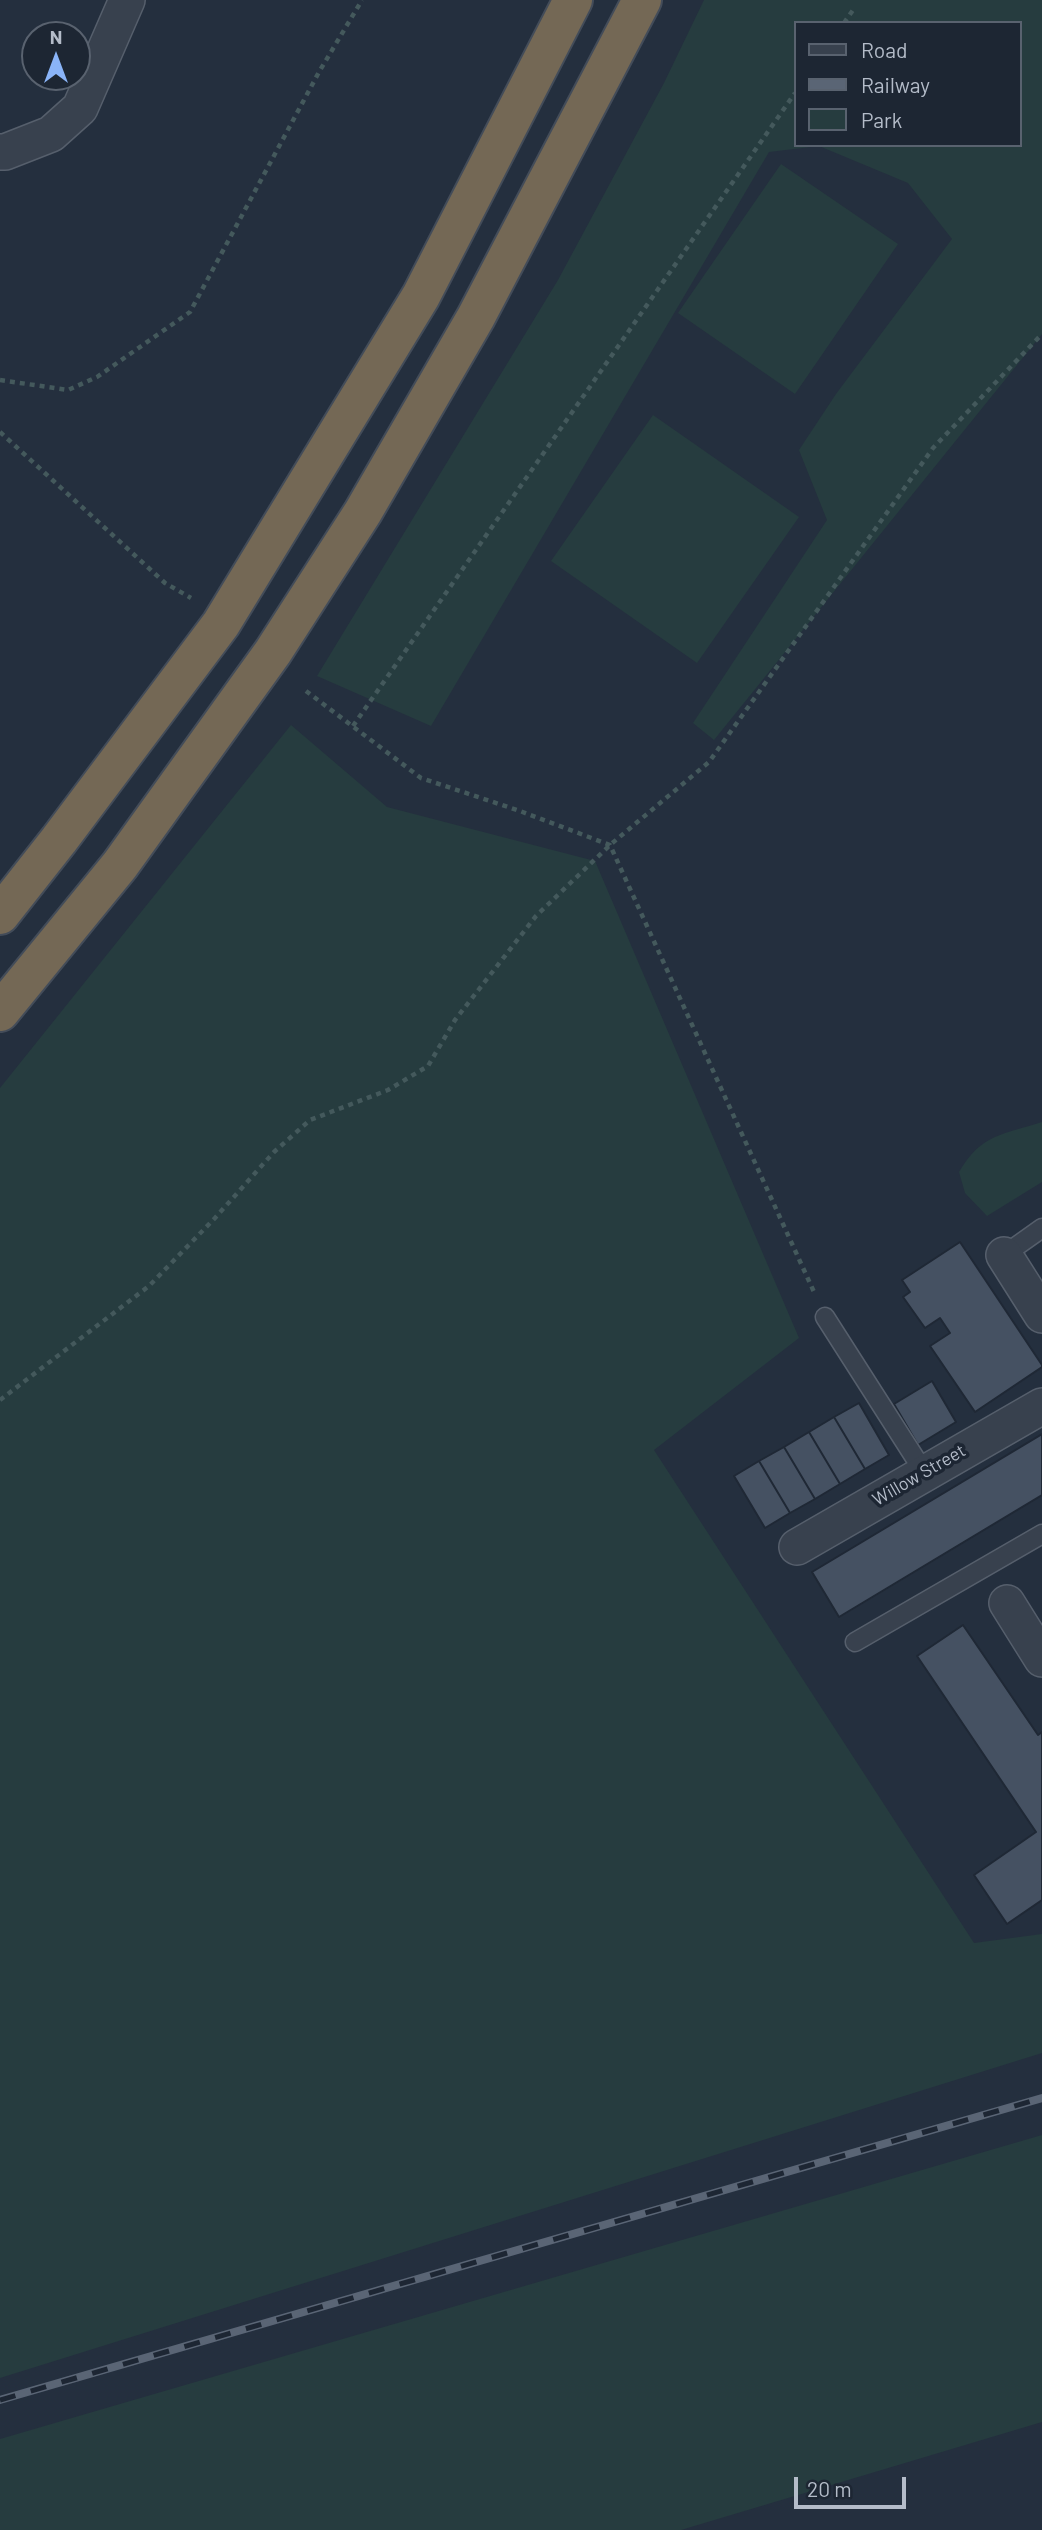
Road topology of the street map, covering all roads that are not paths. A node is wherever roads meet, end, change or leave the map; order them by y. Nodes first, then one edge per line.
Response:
1 (127, 0) edge
2 (573, 0) edge
3 (642, 0) edge
4 (0, 152) edge
5 (0, 915) edge
6 (0, 1012) edge
7 (1042, 1228) edge
8 (1004, 1255) joint
9 (1042, 1315) edge
10 (825, 1317) road end
11 (1042, 1406) edge
12 (924, 1472) junction
13 (1042, 1534) edge
14 (797, 1546) dead end
15 (1007, 1603) dead end
16 (855, 1642) dead end
17 (1042, 1659) edge

1 - 4 street
2 - 5 highway
3 - 6 highway
7 - 8 lane
8 - 9 street
10 - 12 lane
11 - 12 street, Willow Street
12 - 14 street, Willow Street
13 - 16 lane
15 - 17 street

